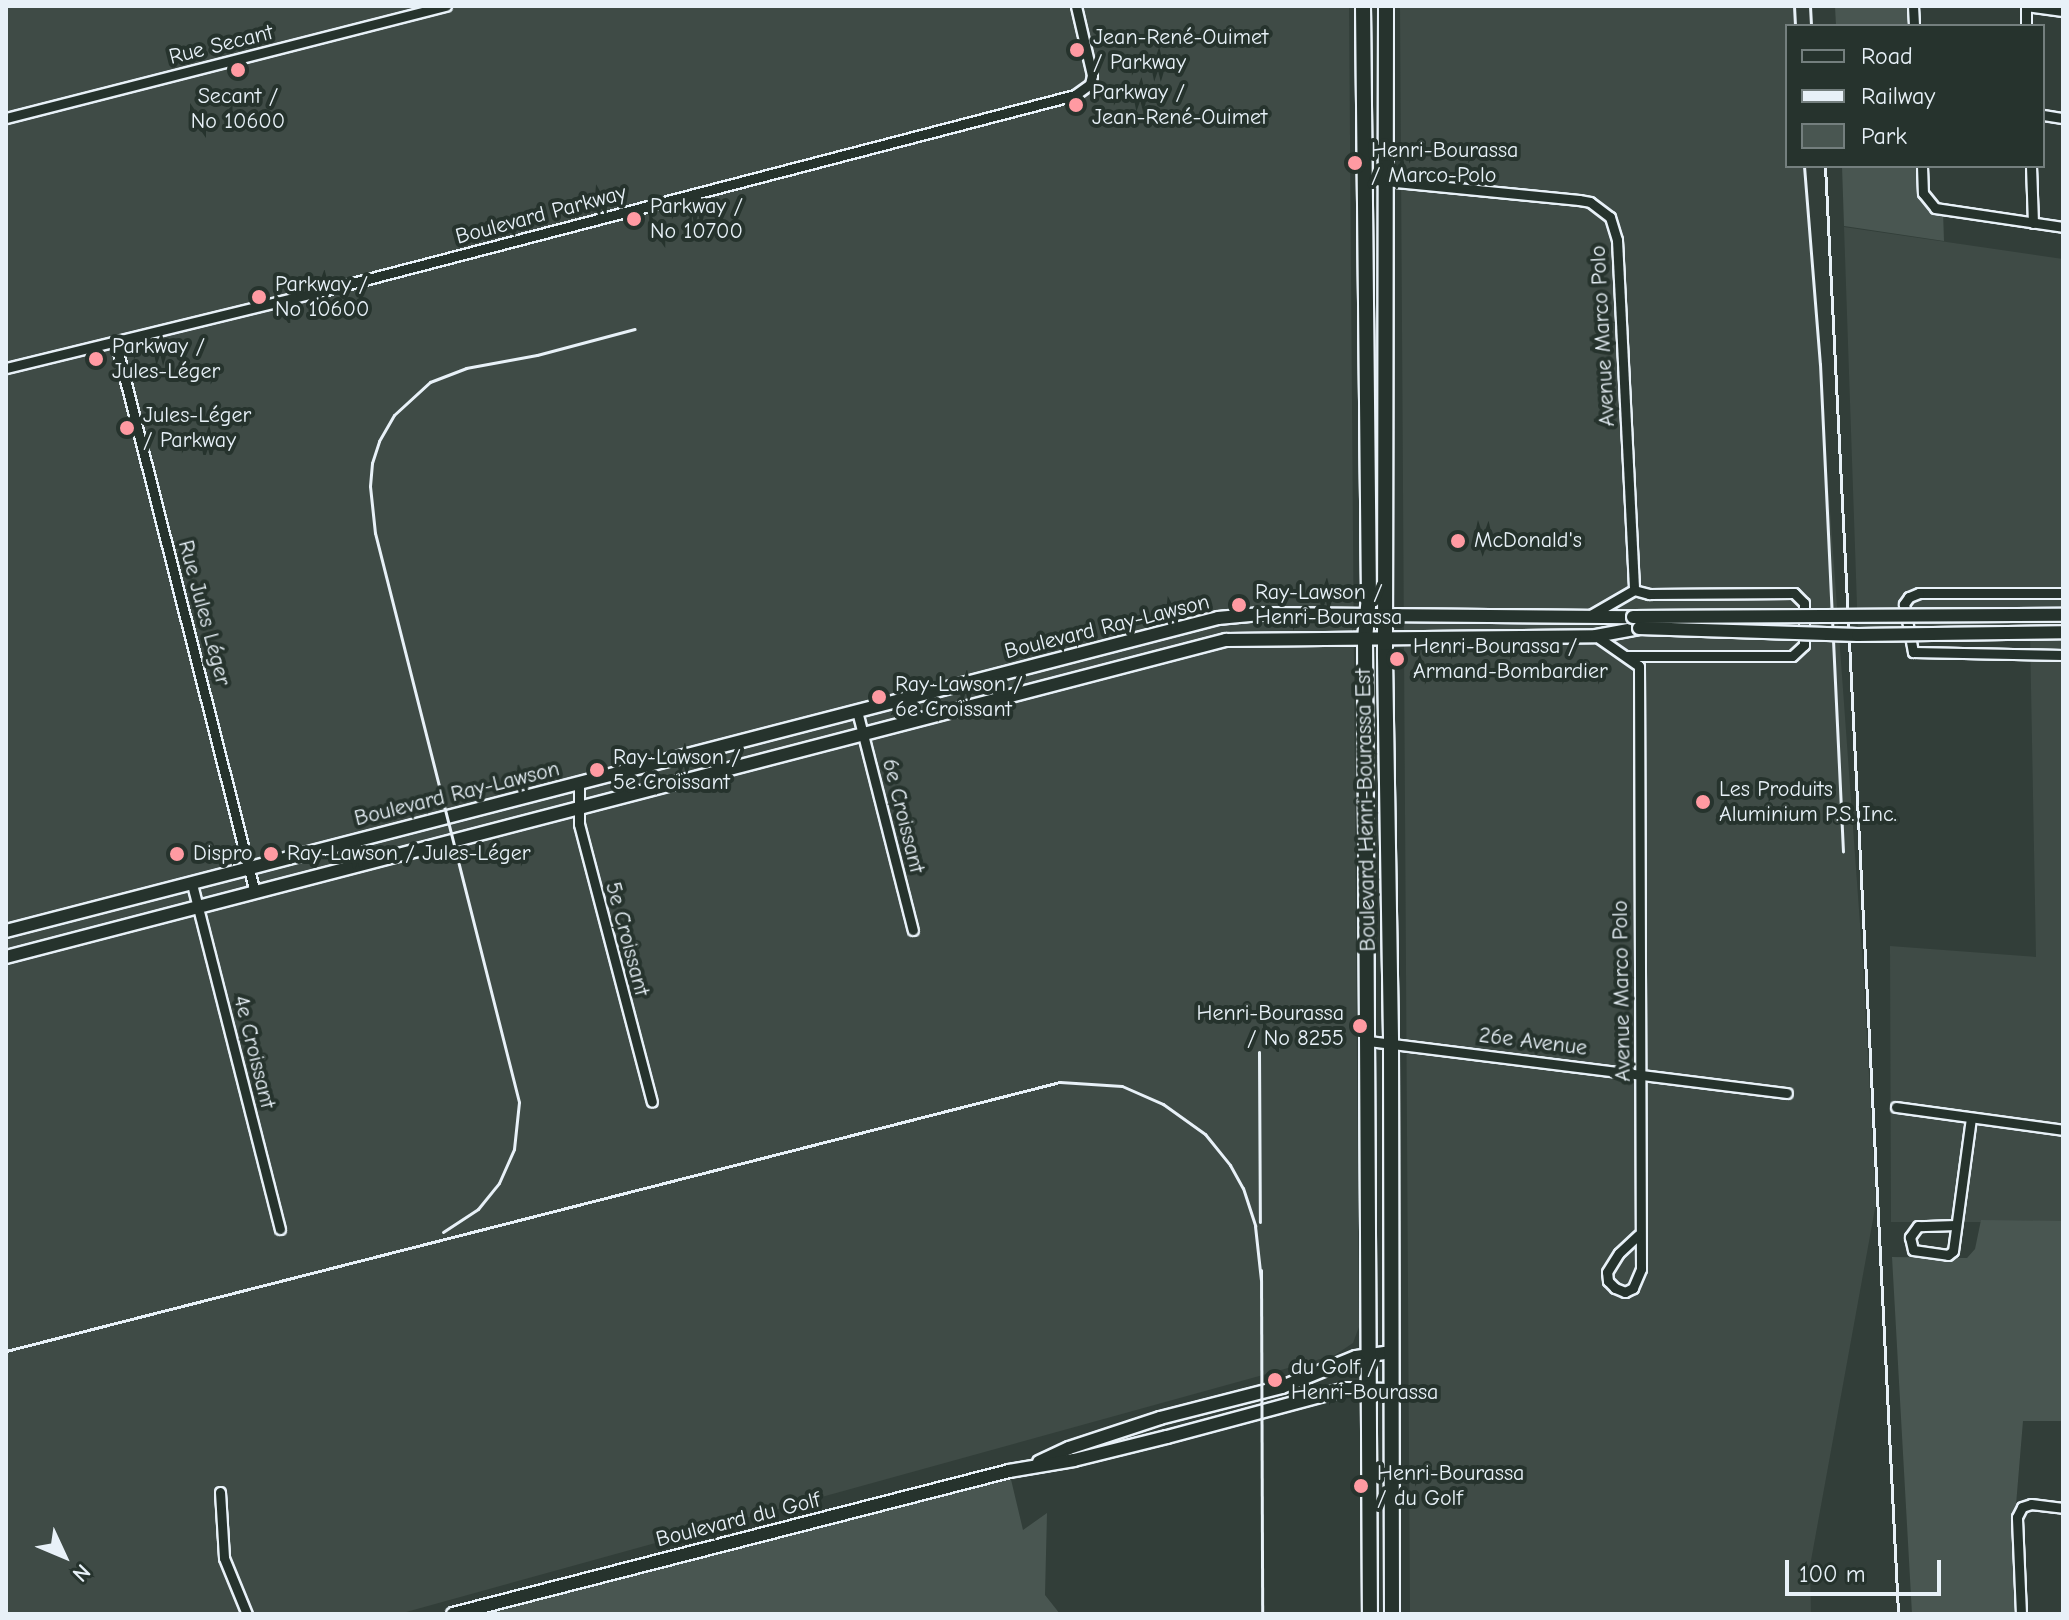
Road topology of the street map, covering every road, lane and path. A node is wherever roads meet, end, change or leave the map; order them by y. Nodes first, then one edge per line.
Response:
1 (446, 6) edge
2 (1076, 6) edge
3 (1363, 6) edge
4 (1386, 6) edge
5 (2026, 6) edge
6 (2063, 11) edge
7 (6, 118) edge
8 (1922, 168) edge
9 (2031, 168) edge
10 (1365, 179) junction
11 (1384, 181) junction
12 (2033, 223) junction
13 (2063, 227) edge
14 (116, 344) junction
15 (6, 368) edge
16 (1634, 590) junction
17 (2063, 593) edge
18 (1368, 615) junction
19 (2063, 615) edge
20 (1387, 616) junction
21 (1588, 617) junction
22 (1636, 623) junction
23 (2063, 632) edge
24 (1596, 636) junction
25 (1386, 638) junction
26 (1365, 639) junction
27 (2063, 655) edge
28 (1626, 656) junction
29 (899, 700) junction
30 (857, 711) junction
31 (906, 725) junction
32 (864, 735) junction
33 (579, 784) junction
34 (579, 808) junction
35 (249, 868) junction
36 (192, 884) junction
37 (255, 893) junction
38 (198, 907) junction
39 (913, 930) dead end
40 (6, 931) edge
41 (6, 957) edge
42 (1369, 1041) junction
43 (1391, 1042) junction
44 (1641, 1074) junction
45 (1787, 1093) dead end
46 (652, 1102) dead end
47 (1896, 1107) dead end
48 (1971, 1118) junction
49 (2063, 1130) edge
50 (1956, 1225) junction
51 (280, 1229) dead end
52 (1638, 1235) junction
53 (1392, 1352) junction
54 (1370, 1355) junction
55 (1369, 1389) junction
56 (1390, 1390) junction
57 (1033, 1465) junction
58 (220, 1492) dead end
59 (2063, 1508) edge
60 (247, 1614) edge
61 (453, 1614) edge
62 (1370, 1614) edge
63 (1392, 1614) edge
64 (2021, 1614) edge

1 - 7 street, Rue Secant
2 - 14 street, Boulevard Parkway
3 - 10 main road, Boulevard Henri-Bourassa Est
4 - 11 main road, Boulevard Henri-Bourassa Est
5 - 6 street
8 - 12 street
9 - 12 street
10 - 11 street
10 - 18 main road, Boulevard Henri-Bourassa Est
11 - 16 street, Avenue Marco Polo
11 - 20 main road, Boulevard Henri-Bourassa Est
12 - 13 street
14 - 15 street, Boulevard Parkway
14 - 35 street, Rue Jules Léger
16 - 21 street
16 - 28 street
17 - 27 street
18 - 20 street, Boulevard Ray-Lawson
18 - 26 main road, Boulevard Henri-Bourassa Est
18 - 29 street, Boulevard Ray-Lawson
19 - 22 street, bridge
20 - 21 street, Boulevard Ray-Lawson
20 - 25 main road, Boulevard Henri-Bourassa Est
21 - 22 street, Boulevard Ray-Lawson
22 - 23 street, bridge
22 - 24 street, Boulevard Ray-Lawson
24 - 25 street, Boulevard Ray-Lawson
24 - 28 street
25 - 26 street, Boulevard Ray-Lawson
25 - 43 main road, Boulevard Henri-Bourassa Est
26 - 31 street, Boulevard Ray-Lawson
26 - 42 main road, Boulevard Henri-Bourassa Est
28 - 44 street, Avenue Marco Polo
29 - 30 street, Boulevard Ray-Lawson
29 - 31 street
30 - 32 street, 6e Croissant
30 - 33 street, Boulevard Ray-Lawson
31 - 32 street, Boulevard Ray-Lawson
32 - 34 street, Boulevard Ray-Lawson
32 - 39 street, 6e Croissant
33 - 34 street, 5e Croissant
33 - 35 street, Boulevard Ray-Lawson
34 - 37 street, Boulevard Ray-Lawson
34 - 46 street, 5e Croissant
35 - 36 street, Boulevard Ray-Lawson
35 - 37 street, Rue Jules Léger
36 - 38 street, 4e Croissant
36 - 40 street, Boulevard Ray-Lawson
37 - 38 street, Boulevard Ray-Lawson
38 - 41 street, Boulevard Ray-Lawson
38 - 51 street, 4e Croissant
42 - 43 street, 26e Avenue
42 - 54 main road, Boulevard Henri-Bourassa Est
43 - 44 street, 26e Avenue
43 - 53 main road, Boulevard Henri-Bourassa Est
44 - 45 street, 26e Avenue
44 - 52 street, Avenue Marco Polo
47 - 48 street
48 - 49 street
48 - 50 street
50 - 50 street
52 - 52 street, Avenue Marco Polo
53 - 54 street, Boulevard du Golf
53 - 56 main road, Boulevard Henri-Bourassa Est
54 - 55 main road, Boulevard Henri-Bourassa Est
54 - 57 street, Boulevard du Golf
55 - 56 street, Boulevard du Golf
55 - 57 street, Boulevard du Golf
55 - 62 main road, Boulevard Henri-Bourassa Est
56 - 63 main road, Boulevard Henri-Bourassa Est
57 - 61 street, Boulevard du Golf
58 - 60 street
59 - 64 street

